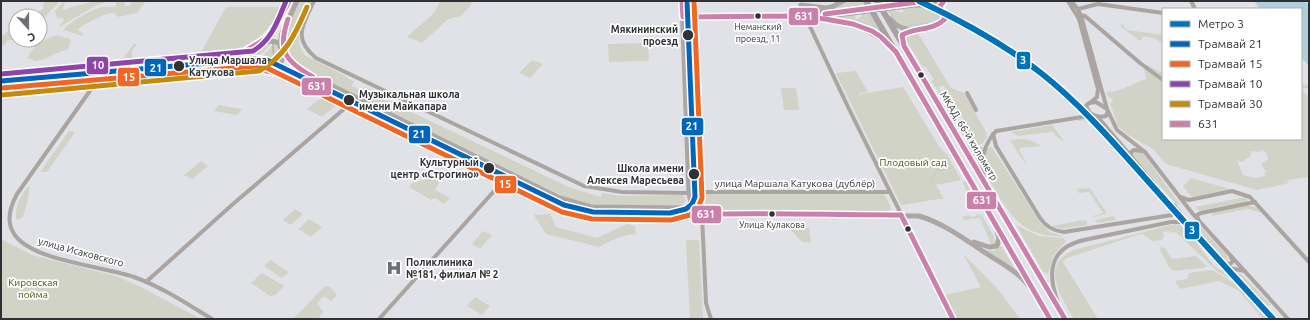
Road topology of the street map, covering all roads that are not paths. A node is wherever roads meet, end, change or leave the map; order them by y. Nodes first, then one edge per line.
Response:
1 (289, 1) edge
2 (297, 1) edge
3 (314, 1) edge
4 (682, 1) edge
5 (690, 1) edge
6 (843, 1) edge
7 (866, 1) edge
8 (877, 1) edge
9 (912, 1) edge
10 (944, 1) edge
11 (1068, 1) edge
12 (1071, 1) edge
13 (925, 2) edge
14 (800, 3) edge
15 (899, 6) junction
16 (833, 7) junction
17 (1078, 9) junction
18 (883, 11) junction
19 (941, 11) junction
20 (1162, 13) edge
21 (1079, 15) junction
22 (683, 16) junction
23 (690, 16) junction
24 (806, 16) junction
25 (825, 17) junction
26 (914, 29) junction
27 (260, 43) junction
28 (280, 45) junction
29 (904, 46) junction
30 (245, 51) junction
31 (896, 52) junction
32 (284, 56) junction
33 (242, 66) junction
34 (104, 68) junction
35 (260, 69) junction
36 (101, 74) junction
37 (1, 78) edge
38 (1162, 79) edge
39 (1, 84) edge
40 (967, 92) dead end
41 (1091, 102) junction
42 (351, 104) junction
43 (976, 110) dead end
44 (1108, 110) junction
45 (1095, 116) junction
46 (993, 134) junction
47 (1149, 156) junction
48 (1133, 159) junction
49 (504, 180) junction
50 (1151, 180) junction
51 (890, 192) junction
52 (1176, 192) junction
53 (700, 194) junction
54 (690, 195) junction
55 (991, 195) junction
56 (1255, 202) junction
57 (676, 208) junction
58 (697, 213) junction
59 (901, 215) junction
60 (993, 220) junction
61 (1200, 222) junction
62 (1096, 227) junction
63 (1085, 229) junction
64 (1196, 233) junction
65 (1093, 238) junction
66 (966, 239) junction
67 (1228, 252) junction
68 (1215, 259) junction
69 (1309, 262) edge
70 (1246, 272) junction
71 (146, 282) junction
72 (1042, 306) junction
73 (1064, 318) edge
74 (212, 319) edge
75 (379, 319) edge
76 (711, 319) edge
77 (953, 319) edge
78 (1050, 319) edge
79 (1288, 319) edge

1 - 27 main road
2 - 28 main road
3 - 54 street
4 - 22 main road
5 - 23 main road
6 - 16 main road
7 - 31 highway, МКАД, 66-й километр
8 - 18 highway, МКАД, 66-й километр
9 - 15 main road
10 - 13 street
10 - 19 street
11 - 21 street
12 - 17 street
13 - 15 main road
13 - 19 main road
14 - 16 main road
14 - 24 main road
15 - 25 main road, bridge
16 - 24 main road
17 - 20 street
17 - 21 street
18 - 26 main road
18 - 29 highway, МКАД, 66-й километр
19 - 26 main road
21 - 38 street
21 - 41 street
21 - 44 street
22 - 23 main road
22 - 54 main road
23 - 24 main road
23 - 53 main road
24 - 25 main road
24 - 51 street
25 - 31 main road
26 - 29 street
27 - 28 main road
27 - 30 main road
28 - 32 main road
29 - 55 highway, МКАД, 66-й километр
30 - 33 main road
30 - 34 main road
31 - 60 highway, МКАД, 66-й километр
32 - 35 main road
32 - 57 main road
33 - 35 main road
33 - 36 main road
34 - 36 street, улица Исаковского
34 - 37 main road
35 - 42 main road
36 - 39 main road
36 - 71 street, улица Исаковского
40 - 43 street
41 - 44 street
41 - 45 street
42 - 49 main road
42 - 71 street
44 - 45 street
44 - 47 street
45 - 46 street
45 - 48 street
46 - 55 street
46 - 63 street
47 - 48 street
47 - 52 street
48 - 50 street
49 - 58 main road
49 - 75 street
50 - 62 street
50 - 64 street
51 - 53 street, улица Маршала Катукова (дублёр)
51 - 59 street
52 - 56 street
52 - 61 street
53 - 54 main road
53 - 58 main road
54 - 57 main road
54 - 58 main road
55 - 73 highway, МКАД, 66-й километр
56 - 61 street
56 - 69 street
57 - 58 main road
58 - 59 main road
58 - 76 street
59 - 66 main road
59 - 77 street
60 - 66 main road
60 - 72 highway, МКАД, 66-й километр
61 - 67 street
62 - 63 street
62 - 65 street
63 - 65 street
64 - 65 street
64 - 68 street
65 - 73 street
66 - 72 main road
67 - 68 street
67 - 70 street
68 - 70 street
70 - 79 street
71 - 74 street, улица Исаковского
72 - 78 highway, МКАД, 66-й километр

